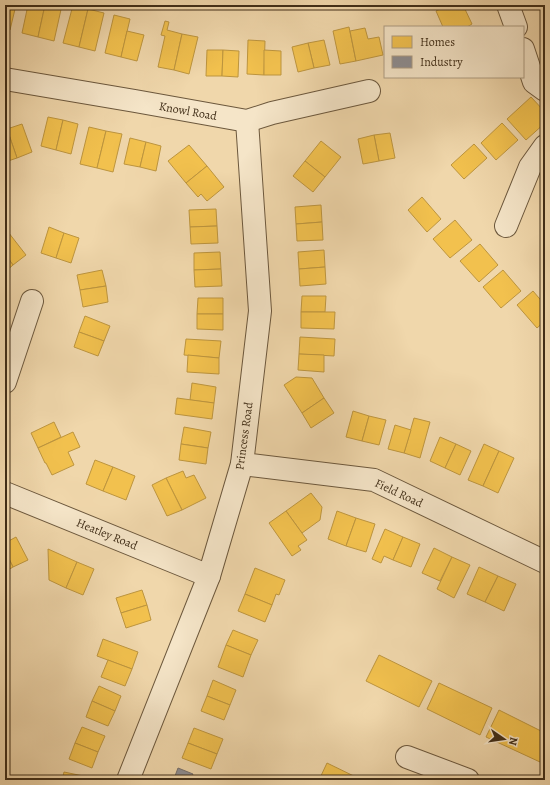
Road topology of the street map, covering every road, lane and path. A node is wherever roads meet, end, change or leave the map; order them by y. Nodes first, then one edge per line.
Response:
1 (508, 5) edge
2 (516, 26) edge
3 (524, 52) edge
4 (5, 79) edge
5 (545, 90) edge
6 (369, 91) dead end
7 (247, 121) junction
8 (545, 146) edge
9 (506, 226) dead end
10 (32, 301) dead end
11 (5, 382) edge
12 (242, 464) junction
13 (5, 493) edge
14 (545, 562) edge
15 (209, 576) junction
16 (407, 757) dead end
17 (128, 780) edge
18 (468, 780) edge

1 - 2 street
3 - 5 street
4 - 7 street, Knowl Road
6 - 7 street, Knowl Road
7 - 12 street, Princess Road
8 - 9 street
10 - 11 street
12 - 14 street, Field Road
12 - 15 street, Princess Road
13 - 15 street, Heatley Road
15 - 17 street, Princess Road
16 - 18 street

